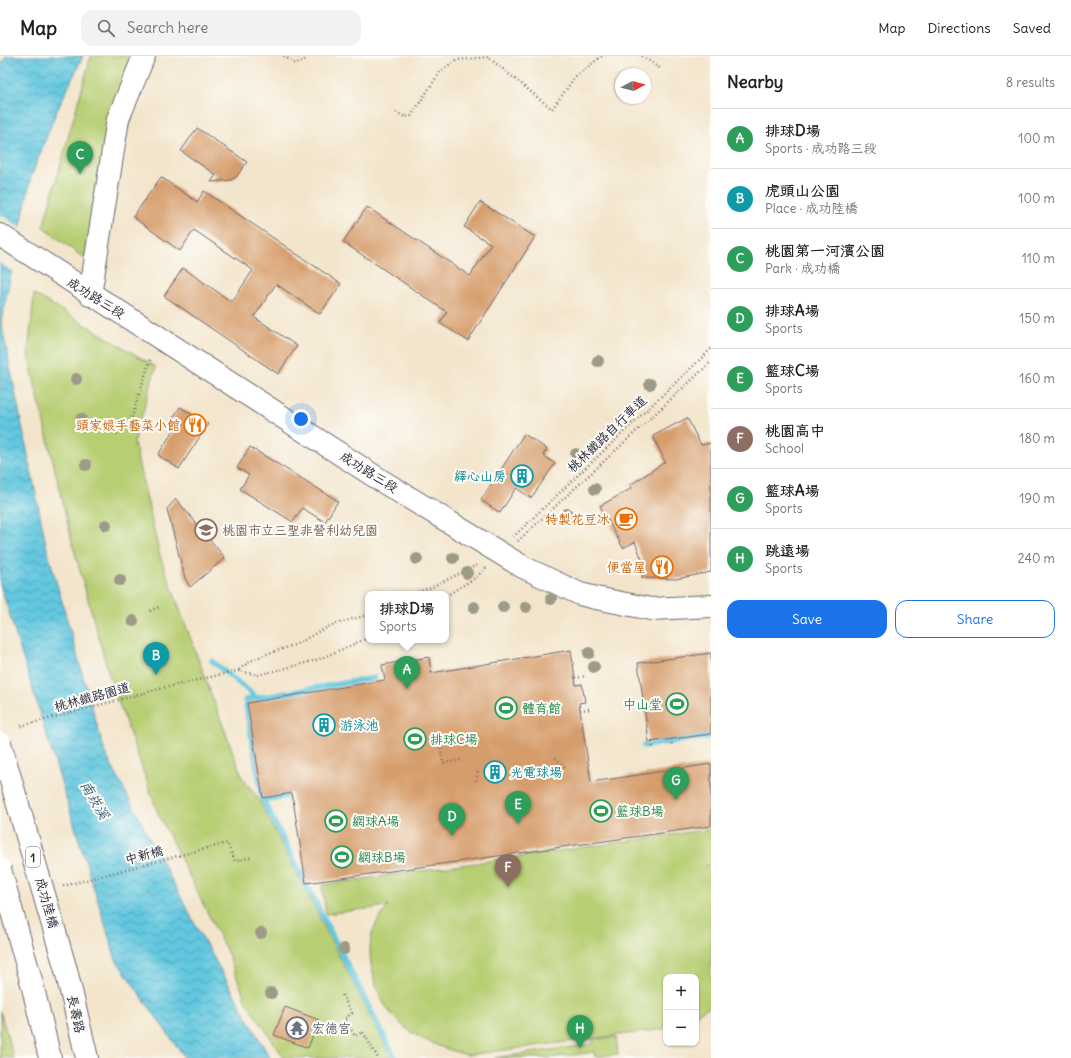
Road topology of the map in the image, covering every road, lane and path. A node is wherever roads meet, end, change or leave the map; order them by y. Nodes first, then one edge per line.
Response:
1 (144, 56) edge
2 (284, 56) edge
3 (307, 56) edge
4 (602, 56) edge
5 (642, 56) edge
6 (661, 69) dead end
7 (396, 112) dead end
8 (0, 235) edge
9 (90, 295) junction
10 (711, 349) edge
11 (153, 351) dead end
12 (711, 362) edge
13 (116, 434) dead end
14 (516, 534) dead end
15 (518, 541) dead end
16 (480, 563) dead end
17 (487, 567) dead end
18 (420, 591) edge
19 (449, 594) edge
20 (711, 606) edge
21 (159, 607) dead end
22 (150, 611) dead end
23 (365, 616) edge
24 (365, 639) edge
25 (239, 671) junction
26 (586, 676) dead end
27 (575, 678) dead end
28 (590, 708) dead end
29 (580, 710) dead end
30 (21, 726) dead end
31 (429, 739) dead end
32 (671, 739) dead end
33 (652, 742) dead end
34 (0, 743) edge
35 (672, 745) dead end
36 (653, 747) dead end
37 (555, 758) dead end
38 (462, 760) dead end
39 (565, 767) dead end
40 (478, 769) dead end
41 (476, 781) dead end
42 (252, 856) dead end
43 (0, 869) edge
44 (60, 887) dead end
45 (66, 970) joint
46 (342, 995) dead end
47 (50, 1058) edge
48 (87, 1058) edge
49 (378, 1058) edge

1 - 9 street
2 - 3 path
4 - 7 path
5 - 6 path
8 - 9 street, 成功路三段
9 - 20 street, 成功路三段
10 - 14 path, 桃林鐵路自行車道
11 - 13 path
12 - 15 path
16 - 18 path
17 - 19 path
21 - 22 path
23 - 25 path
24 - 25 path
25 - 30 path, 桃林鐵路園道
26 - 27 path
28 - 29 path
31 - 38 path
32 - 35 path
33 - 36 path
34 - 45 street, 成功陸橋 / 1, bridge
37 - 39 path
40 - 41 path
42 - 44 path, 中新橋
43 - 47 street, bridge
45 - 48 street, 長壽路 / 1
46 - 49 path

